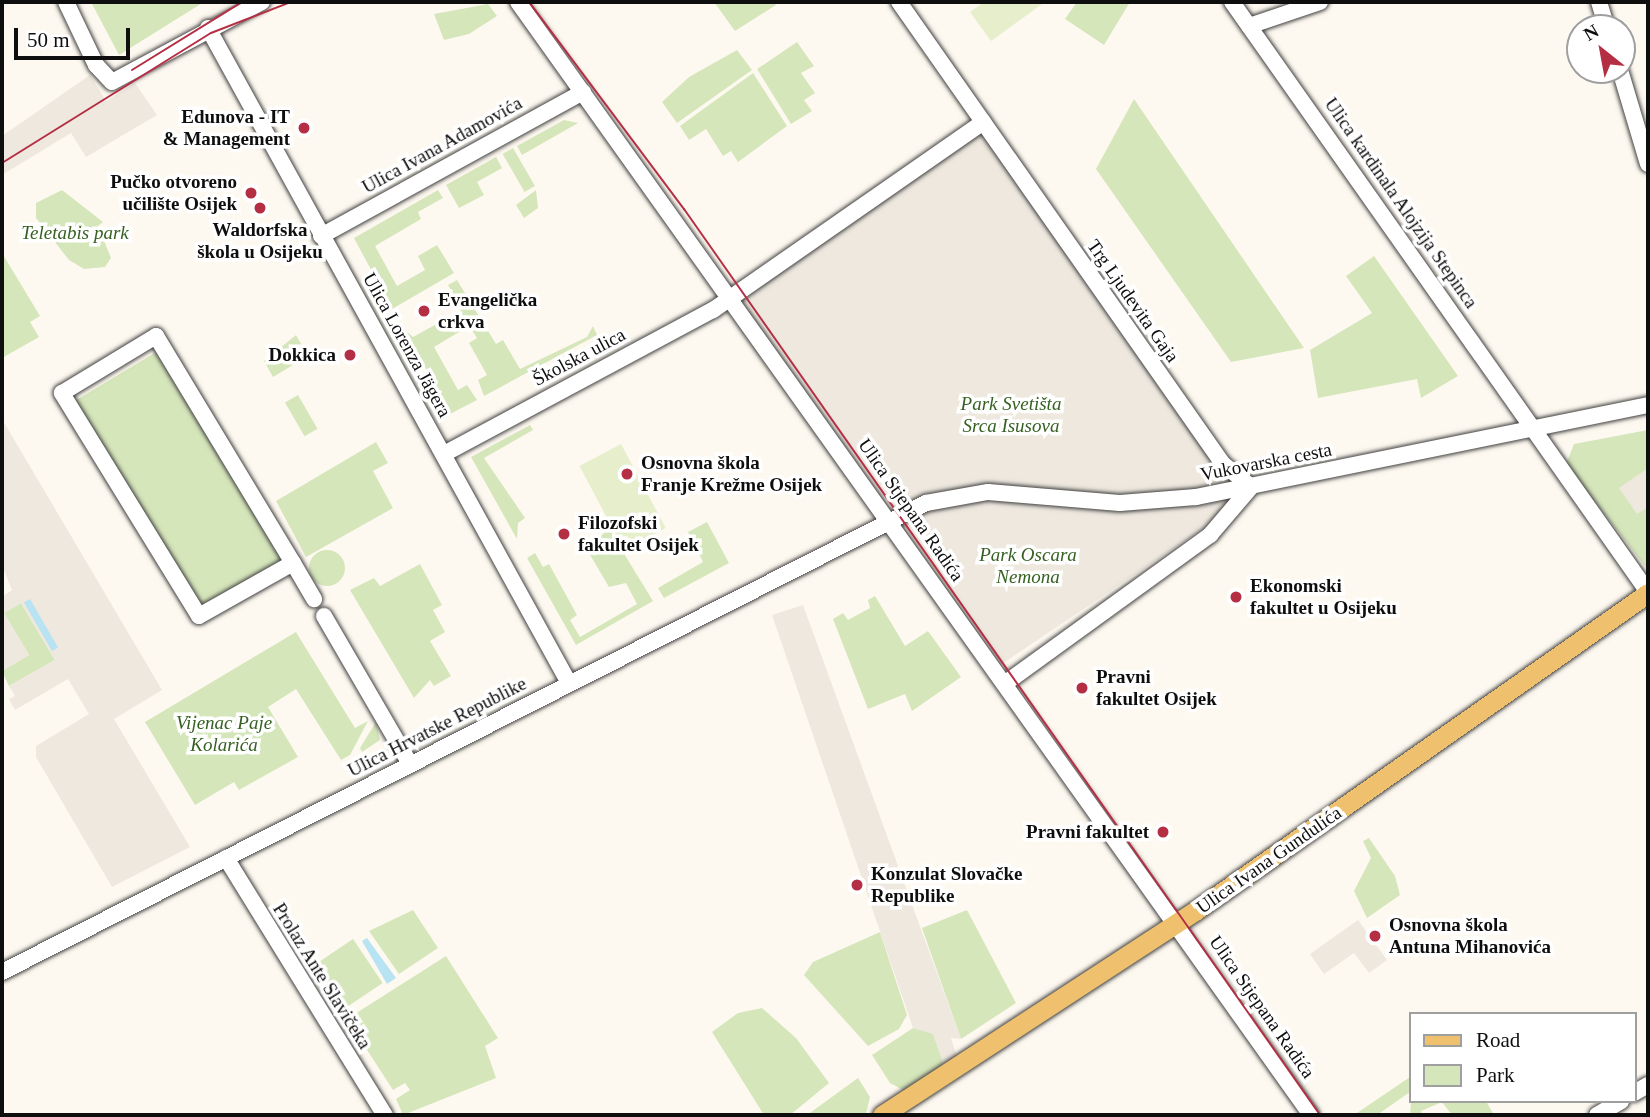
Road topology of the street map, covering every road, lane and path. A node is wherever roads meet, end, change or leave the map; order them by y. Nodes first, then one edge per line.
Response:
1 (262, 2) edge
2 (518, 2) edge
3 (899, 2) edge
4 (1232, 2) edge
5 (1320, 2) edge
6 (72, 4) edge
7 (1249, 26) junction
8 (208, 28) junction
9 (1624, 84) edge
10 (583, 92) junction
11 (983, 122) junction
12 (1648, 163) edge
13 (321, 236) junction
14 (734, 297) junction
15 (1648, 405) edge
16 (1533, 429) junction
17 (444, 454) junction
18 (1251, 487) junction
19 (891, 518) junction
20 (293, 563) junction
21 (1648, 593) edge
22 (314, 599) dead end
23 (324, 616) dead end
24 (1007, 682) junction
25 (569, 683) junction
26 (410, 764) junction
27 (226, 858) junction
28 (1178, 922) junction
29 (2, 972) edge
30 (1617, 1103) edge
31 (889, 1113) edge
32 (385, 1115) edge
33 (1311, 1115) edge
34 (1597, 1115) edge

1 - 8 street
2 - 10 street, Ulica Stjepana Radića
3 - 11 street, Trg Ljudevita Gaja
4 - 7 street, Ulica kardinala Alojzija Stepinca
5 - 7 street
6 - 8 street
7 - 16 street, Ulica kardinala Alojzija Stepinca
8 - 13 street, Ulica Lorenza Jägera
9 - 12 street
10 - 13 street, Ulica Ivana Adamovića
10 - 14 street, Ulica Stjepana Radića
11 - 14 street
11 - 18 street, Trg Ljudevita Gaja
13 - 17 street, Ulica Lorenza Jägera
14 - 17 street, Školska ulica
14 - 19 street, Ulica Stjepana Radića
15 - 16 street, Vukovarska cesta
16 - 18 street, Vukovarska cesta
16 - 21 street
17 - 25 street, Ulica Lorenza Jägera
18 - 19 street, Vukovarska cesta
18 - 24 street
19 - 24 street, Ulica Stjepana Radića
19 - 25 street, Ulica Hrvatske Republike
20 - 20 street
20 - 22 street
21 - 28 main road, Ulica Ivana Gundulića
23 - 26 street
24 - 28 street, Ulica Stjepana Radića
25 - 26 street, Ulica Hrvatske Republike
26 - 27 street, Ulica Hrvatske Republike
27 - 29 street, Ulica Hrvatske Republike
27 - 32 street, Prolaz Ante Slavičeka
28 - 31 main road, Ulica Ivana Gundulića
28 - 33 street, Ulica Stjepana Radića
30 - 34 street

